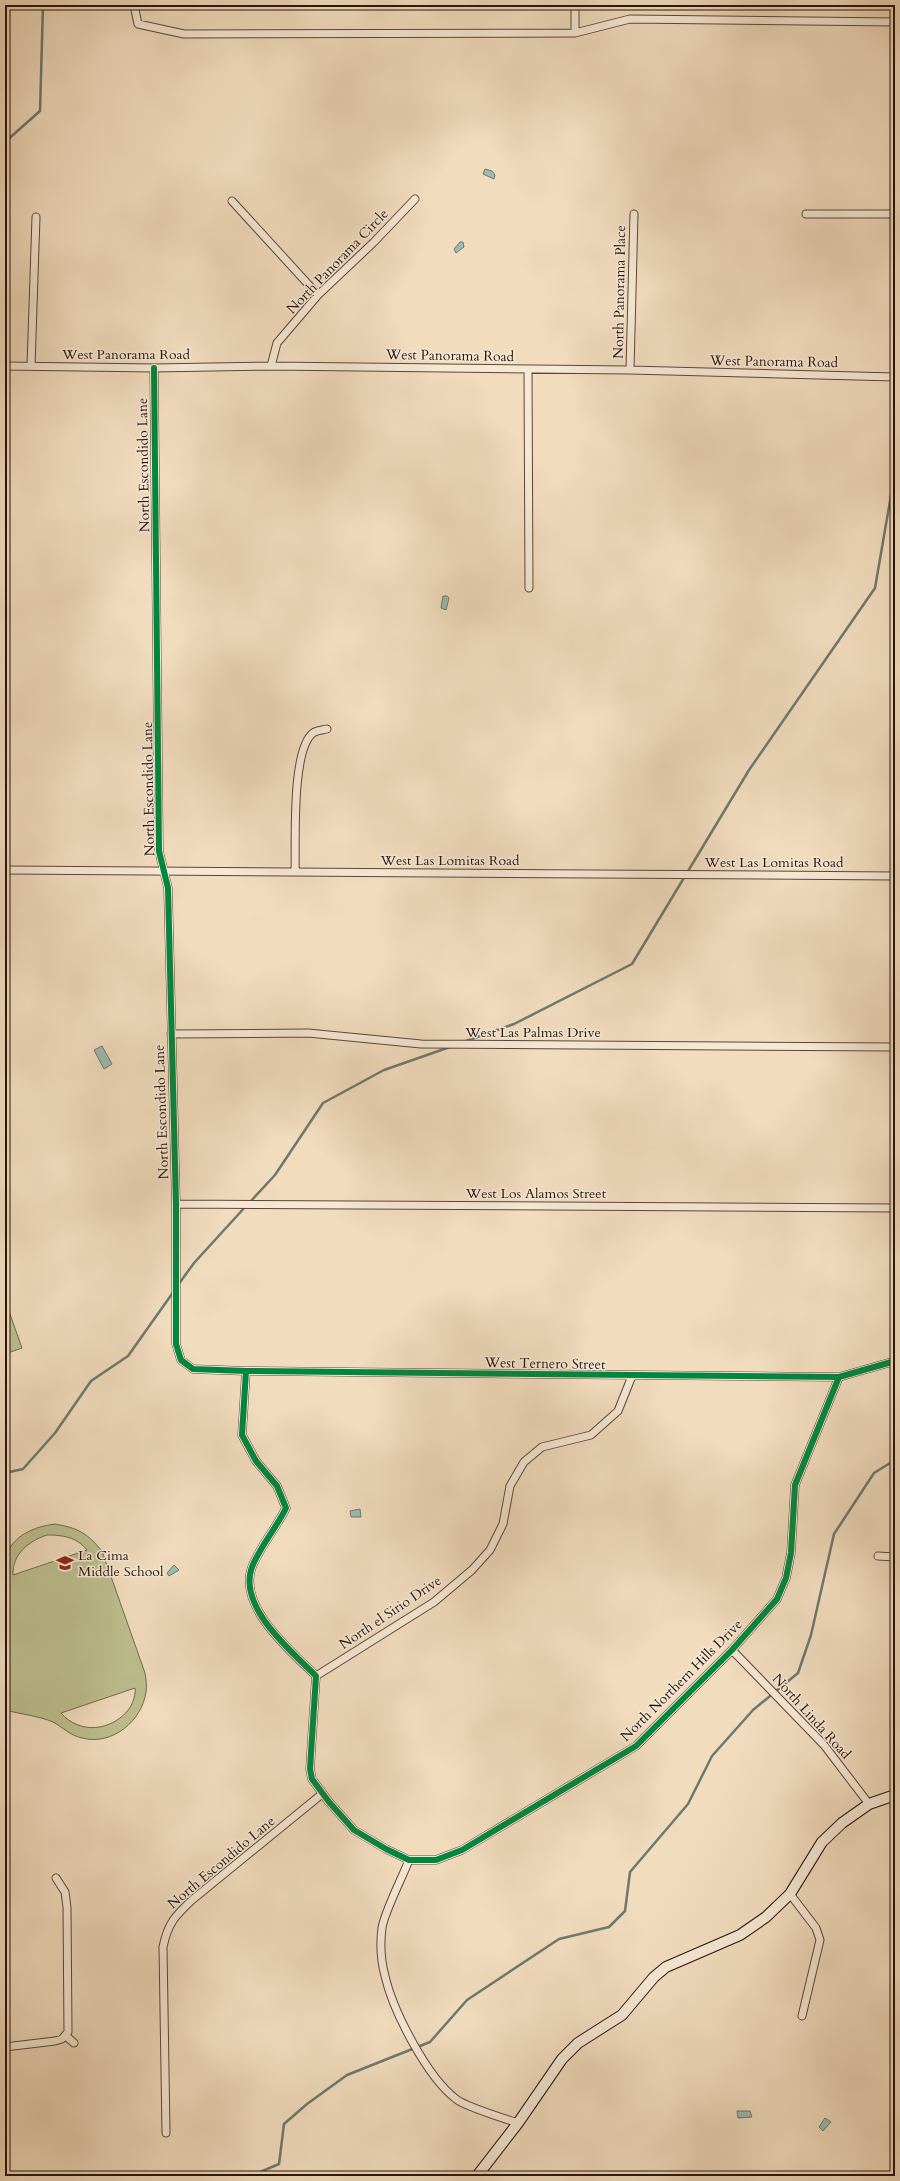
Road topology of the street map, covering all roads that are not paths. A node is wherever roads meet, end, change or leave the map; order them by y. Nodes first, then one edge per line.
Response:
1 (134, 5) edge
2 (575, 5) edge
3 (895, 22) edge
4 (575, 33) junction
5 (415, 199) dead end
6 (232, 201) dead end
7 (634, 214) dead end
8 (806, 214) dead end
9 (895, 214) edge
10 (36, 217) dead end
11 (318, 295) junction
12 (5, 366) edge
13 (31, 366) junction
14 (271, 366) junction
15 (154, 368) junction
16 (528, 369) junction
17 (630, 370) junction
18 (895, 377) edge
19 (529, 588) dead end
20 (328, 729) dead end
21 (5, 870) edge
22 (165, 872) junction
23 (295, 872) junction
24 (895, 876) edge
25 (171, 1034) junction
26 (895, 1047) edge
27 (176, 1204) junction
28 (895, 1208) edge
29 (895, 1361) edge
30 (193, 1369) joint
31 (246, 1371) junction
32 (632, 1376) junction
33 (839, 1377) junction
34 (878, 1556) dead end
35 (895, 1557) edge
36 (732, 1650) junction
37 (316, 1676) junction
38 (320, 1792) junction
39 (895, 1795) edge
40 (869, 1804) junction
41 (409, 1860) junction
42 (56, 1878) dead end
43 (790, 1894) junction
44 (802, 2016) dead end
45 (64, 2037) junction
46 (74, 2043) dead end
47 (5, 2047) edge
48 (518, 2123) junction
49 (166, 2133) dead end
50 (477, 2176) edge

1 - 4 street
2 - 4 street
3 - 4 street
5 - 11 street, North Panorama Circle
6 - 11 street
7 - 17 street, North Panorama Place
8 - 9 street
10 - 13 street
11 - 14 street, North Panorama Circle
12 - 13 street, West Panorama Road
13 - 15 street, West Panorama Road
14 - 15 street, West Panorama Road
14 - 16 street, West Panorama Road
15 - 22 street, North Escondido Lane
16 - 17 street, West Panorama Road
16 - 19 street
17 - 18 street, West Panorama Road
20 - 23 street
21 - 22 street, West Las Lomitas Road
22 - 23 street, West Las Lomitas Road
22 - 25 street, North Escondido Lane
23 - 24 street, West Las Lomitas Road
25 - 26 street, West Las Palmas Drive
25 - 27 street, North Escondido Lane
27 - 28 street, West Los Alamos Street
27 - 30 street, North Escondido Lane
29 - 33 street, West Ternero Street
30 - 31 street, West Ternero Street
31 - 32 street, West Ternero Street
31 - 37 street
32 - 33 street, West Ternero Street
32 - 37 street, North el Sirio Drive
33 - 36 street, North Northern Hills Drive
34 - 35 street
36 - 40 street, North Linda Road
36 - 41 street, North Northern Hills Drive
37 - 38 street
38 - 41 street, North Northern Hills Drive
38 - 49 street, North Escondido Lane
39 - 40 street
40 - 43 street
41 - 48 street
42 - 45 street
43 - 44 street
43 - 48 street
45 - 46 street
45 - 47 street
48 - 50 street

